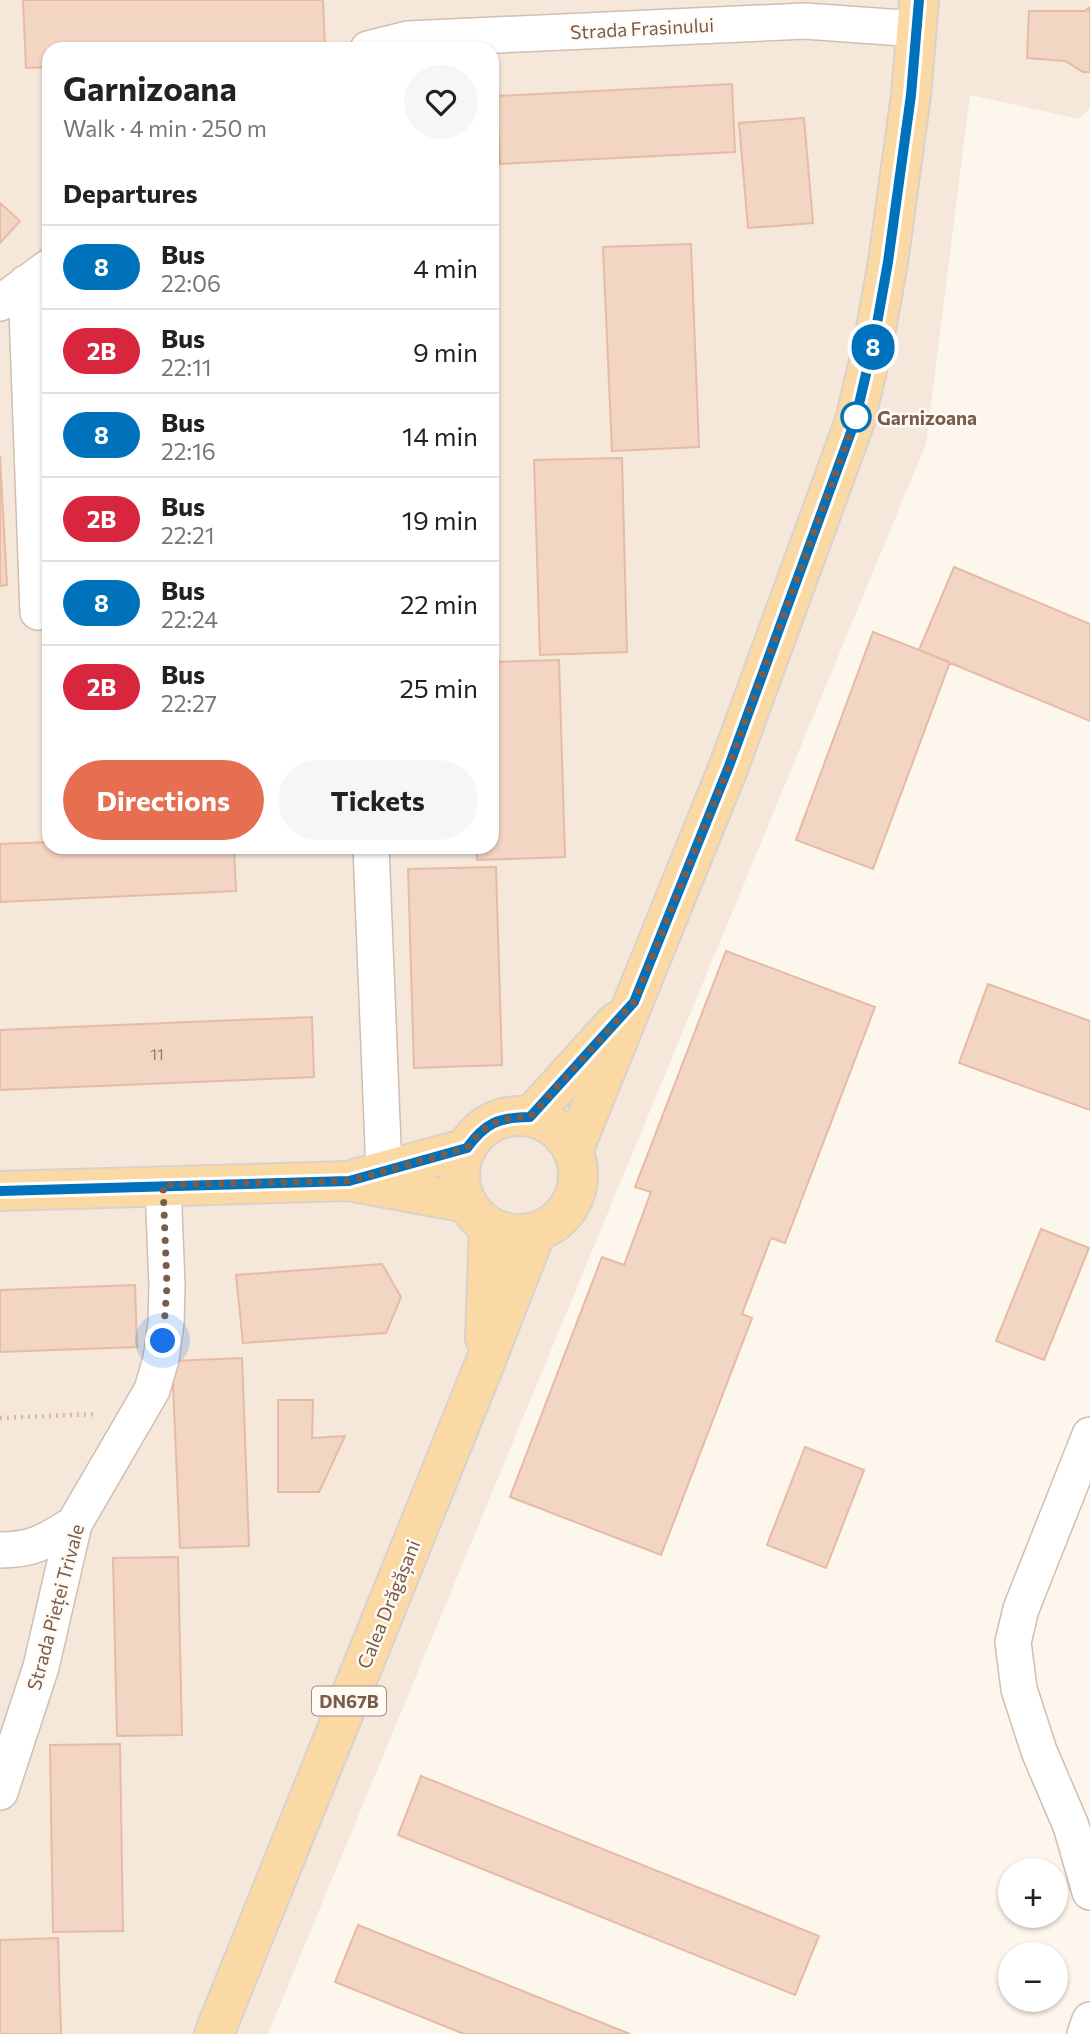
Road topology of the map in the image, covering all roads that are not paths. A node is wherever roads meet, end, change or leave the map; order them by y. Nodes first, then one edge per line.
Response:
1 (918, 14) edge
2 (393, 42) edge
3 (25, 284) edge
4 (38, 612) dead end
5 (371, 854) edge
6 (634, 1002) junction
7 (530, 1117) junction
8 (467, 1148) junction
9 (573, 1151) junction
10 (367, 1176) junction
11 (163, 1185) junction
12 (0, 1191) edge
13 (478, 1215) junction
14 (536, 1232) junction
15 (484, 1368) junction
16 (1090, 1435) edge
17 (74, 1524) junction
18 (0, 1550) edge
19 (0, 1792) edge
20 (1090, 1892) edge
21 (1090, 2020) edge
22 (214, 2034) edge
23 (1085, 2034) edge

1 - 2 street, Strada Frasinului
1 - 6 main road
3 - 4 street
5 - 10 street
6 - 7 main road
6 - 9 main road
7 - 8 main road
7 - 9 main road
8 - 10 main road
8 - 13 main road
9 - 14 main road
10 - 11 main road
10 - 13 main road
11 - 12 main road
11 - 17 street, Strada Pieței Trivale
13 - 14 main road
13 - 15 main road, Calea Drăgășani
14 - 15 main road, Calea Drăgășani
15 - 22 main road, Calea Drăgășani / DN67B
16 - 20 street
17 - 18 street
17 - 19 street, Strada Pieței Trivale
21 - 23 street

